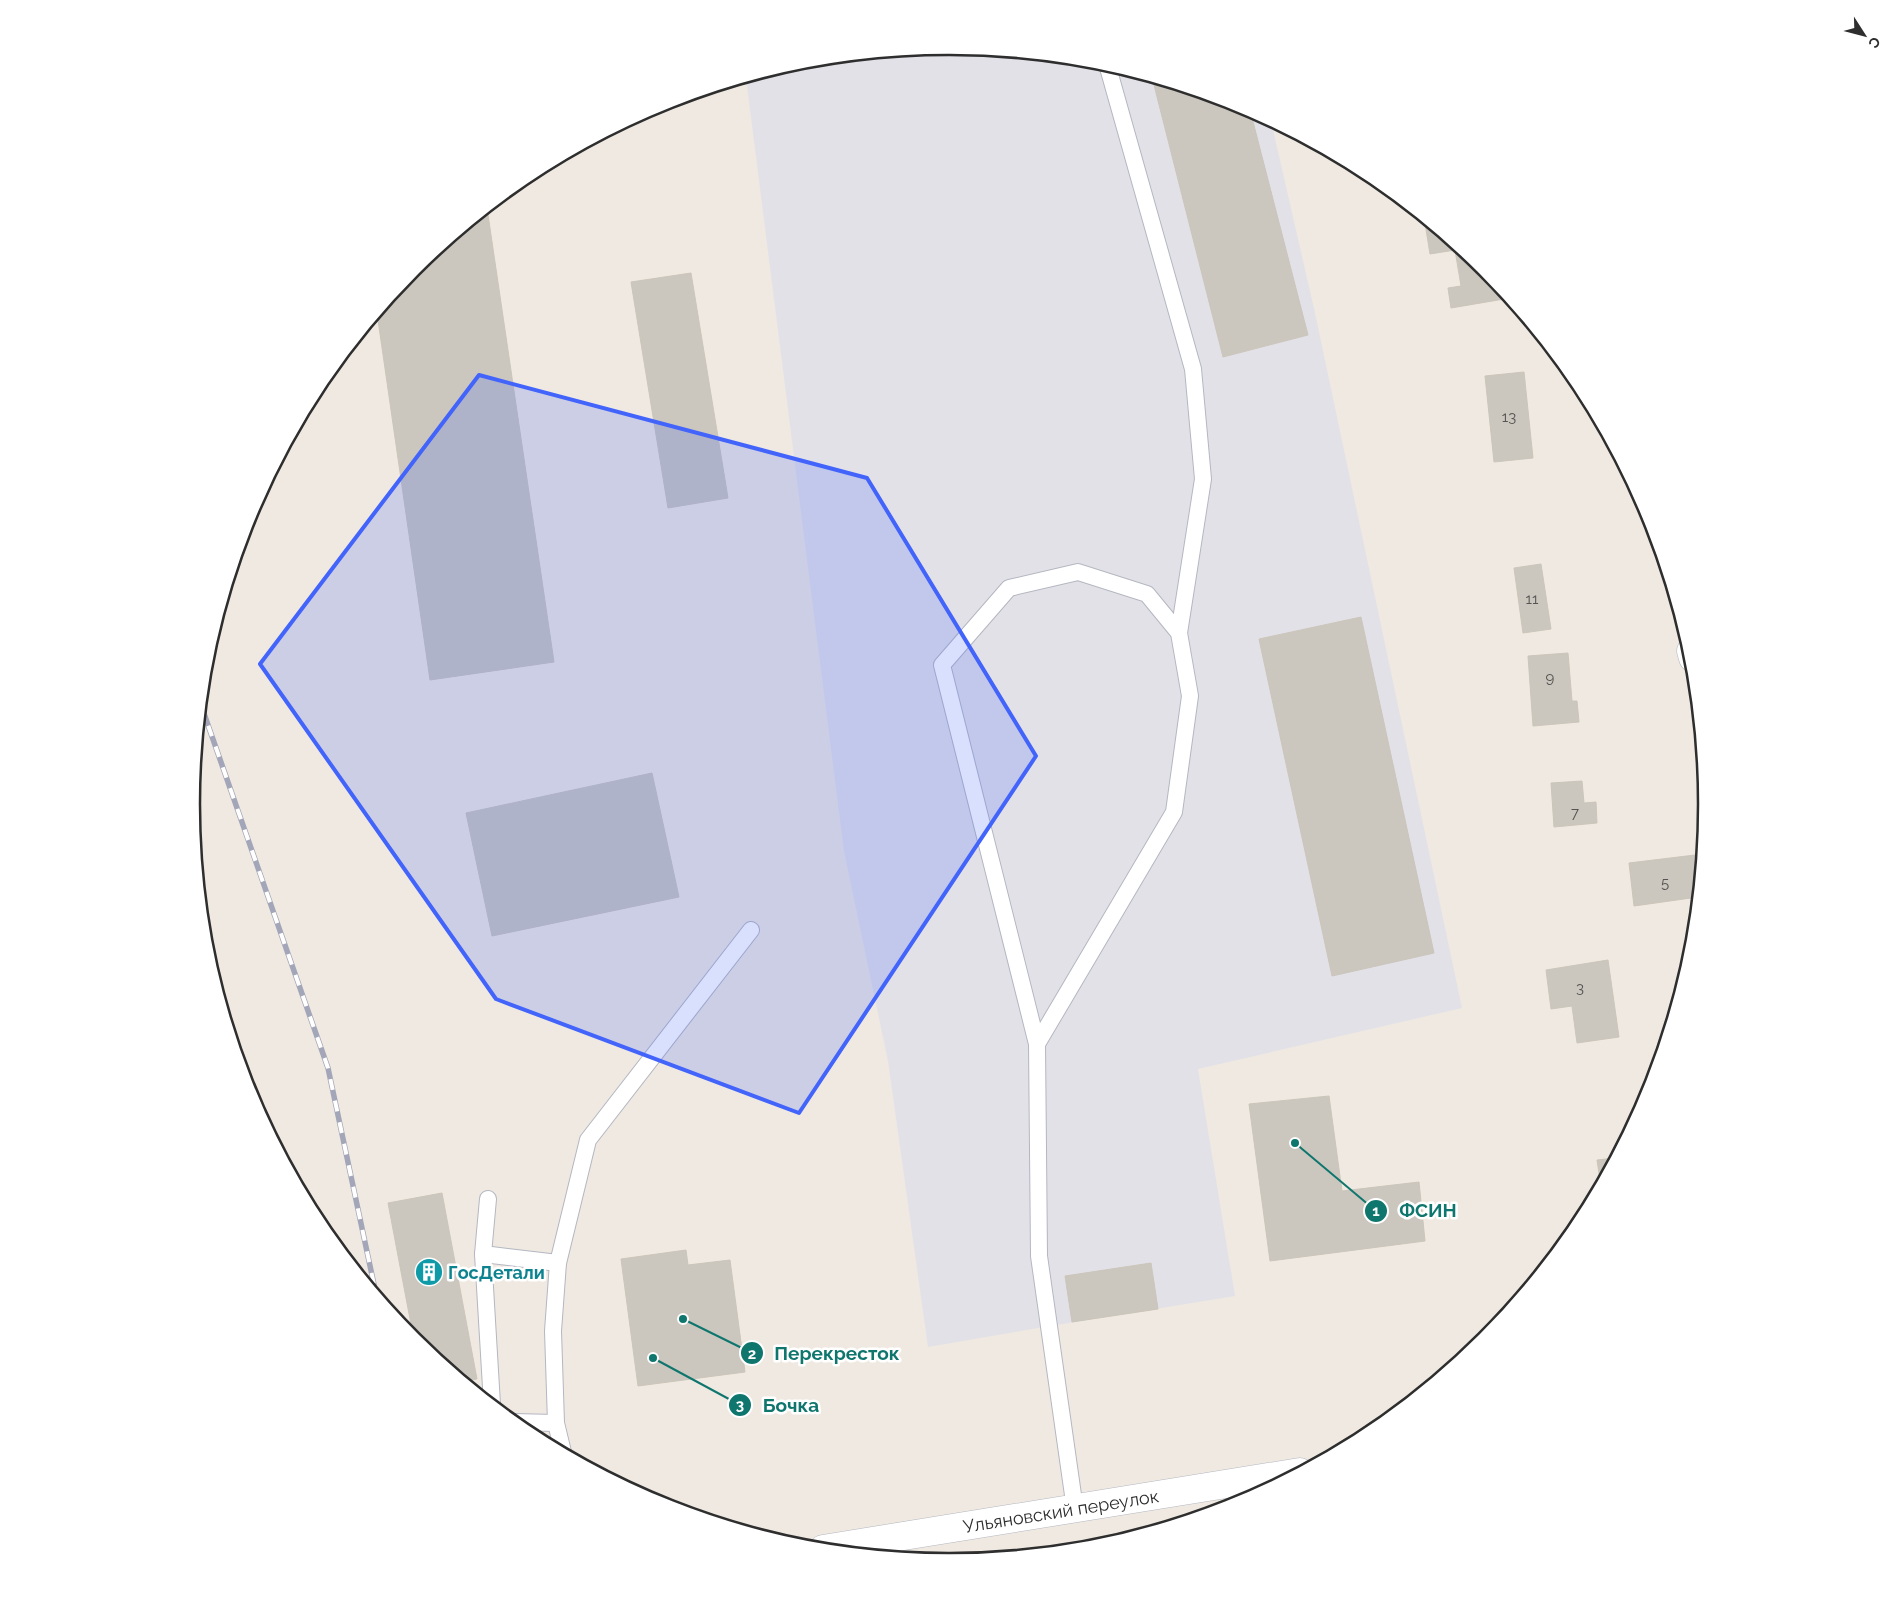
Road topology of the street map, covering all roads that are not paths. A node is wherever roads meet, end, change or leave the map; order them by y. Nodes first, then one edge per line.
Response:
1 (1109, 72) edge
2 (1179, 633) junction
3 (751, 930) dead end
4 (1037, 1044) junction
5 (488, 1199) dead end
6 (483, 1254) junction
7 (558, 1263) junction
8 (492, 1396) edge
9 (527, 1422) edge
10 (556, 1423) junction
11 (561, 1444) edge
12 (1283, 1475) edge
13 (1075, 1509) junction
14 (844, 1546) edge

1 - 2 lane
2 - 4 lane
2 - 4 lane
3 - 7 lane
4 - 13 lane
5 - 6 lane
6 - 7 lane
6 - 8 lane
7 - 10 lane
9 - 10 lane
10 - 11 lane
12 - 13 main road, Ульяновский переулок
13 - 14 main road, Ульяновский переулок

